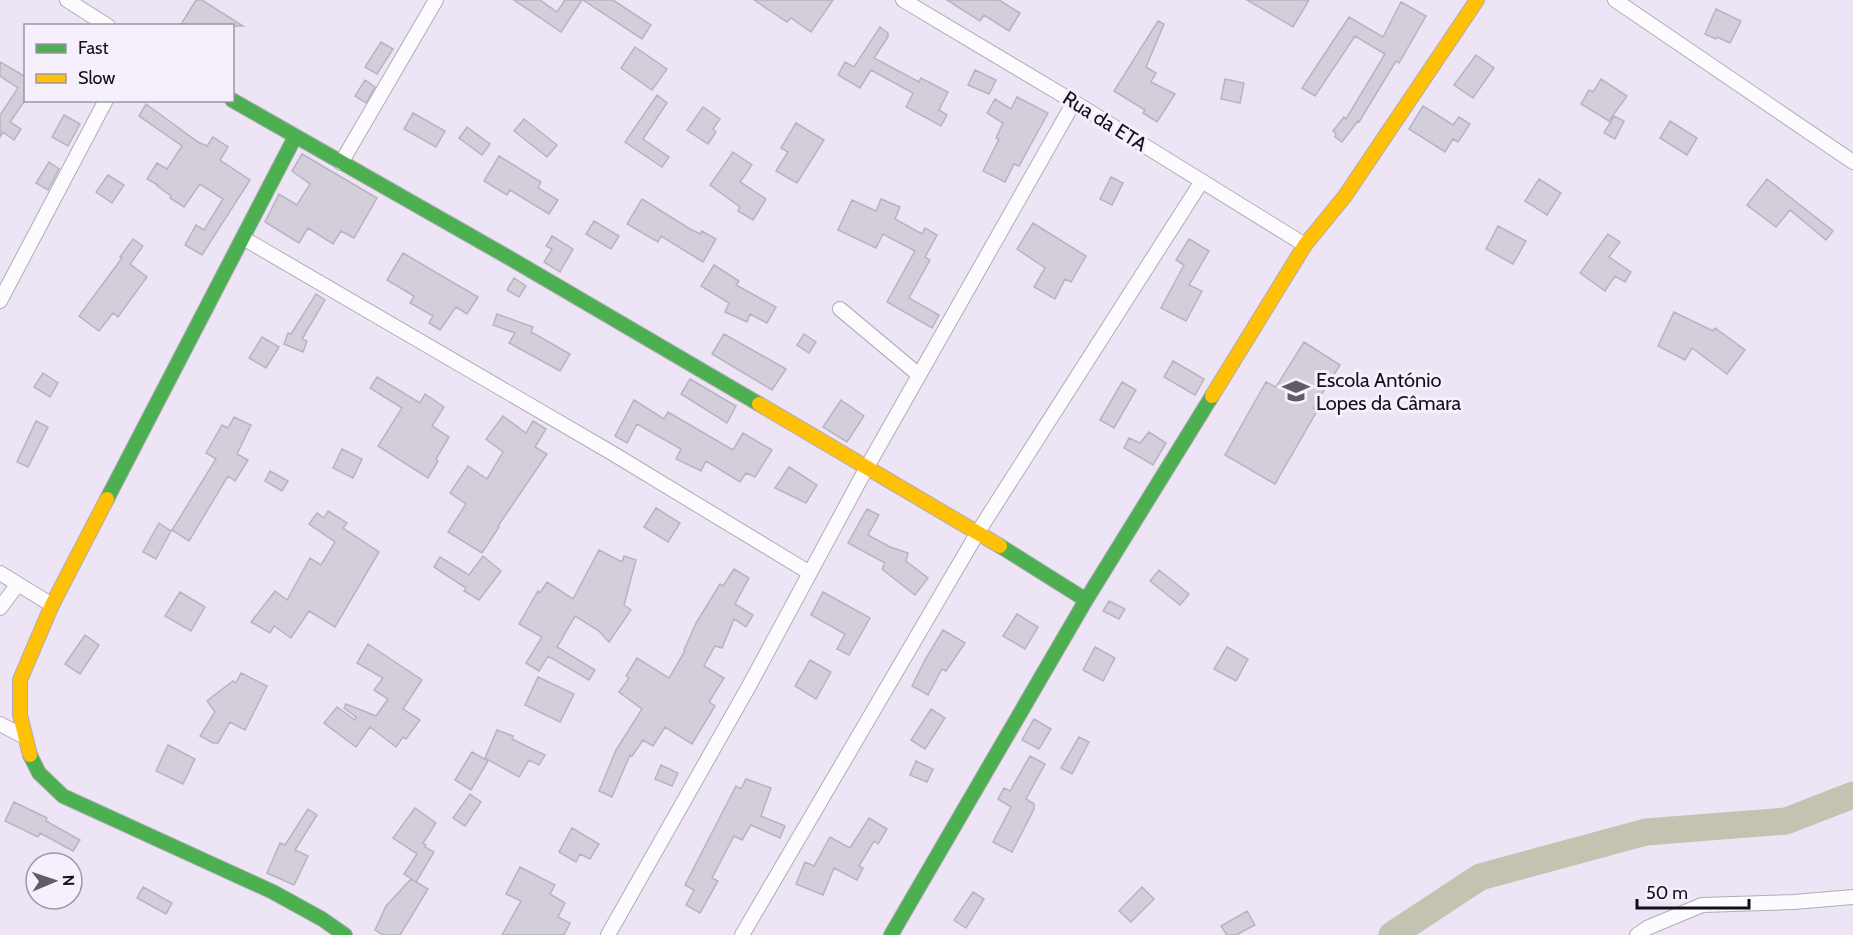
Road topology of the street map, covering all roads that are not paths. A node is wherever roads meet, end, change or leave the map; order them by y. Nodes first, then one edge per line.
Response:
1 (67, 0) edge
2 (436, 0) edge
3 (903, 0) edge
4 (1477, 0) edge
5 (1615, 0) edge
6 (105, 24) edge
7 (234, 101) edge
8 (105, 102) edge
9 (1074, 102) junction
10 (295, 137) junction
11 (1853, 162) edge
12 (341, 163) junction
13 (1202, 181) junction
14 (243, 237) junction
15 (1305, 245) junction
16 (0, 302) edge
17 (840, 309) dead end
18 (919, 375) junction
19 (867, 467) junction
20 (978, 532) junction
21 (0, 573) edge
22 (810, 573) junction
23 (18, 584) junction
24 (1086, 600) junction
25 (52, 605) junction
26 (0, 608) edge
27 (0, 724) edge
28 (23, 736) junction
29 (1853, 897) edge
30 (345, 935) edge
31 (608, 935) edge
32 (742, 935) edge
33 (891, 935) edge
34 (1637, 935) edge

1 - 6 street
2 - 12 street
3 - 9 street, Rua da ETA
4 - 15 street
5 - 11 street
7 - 10 street
8 - 16 street
9 - 13 street, Rua da ETA
9 - 18 street
10 - 12 street
10 - 14 street
12 - 19 street
13 - 15 street, Rua da ETA
13 - 20 street
14 - 22 street
14 - 25 street
15 - 24 street
17 - 18 street
18 - 19 street
19 - 20 street
19 - 22 street
20 - 24 street
20 - 32 street
21 - 23 street
22 - 31 street
23 - 25 street
23 - 26 street
24 - 33 street
25 - 28 street
27 - 28 street
28 - 30 street
29 - 34 street

